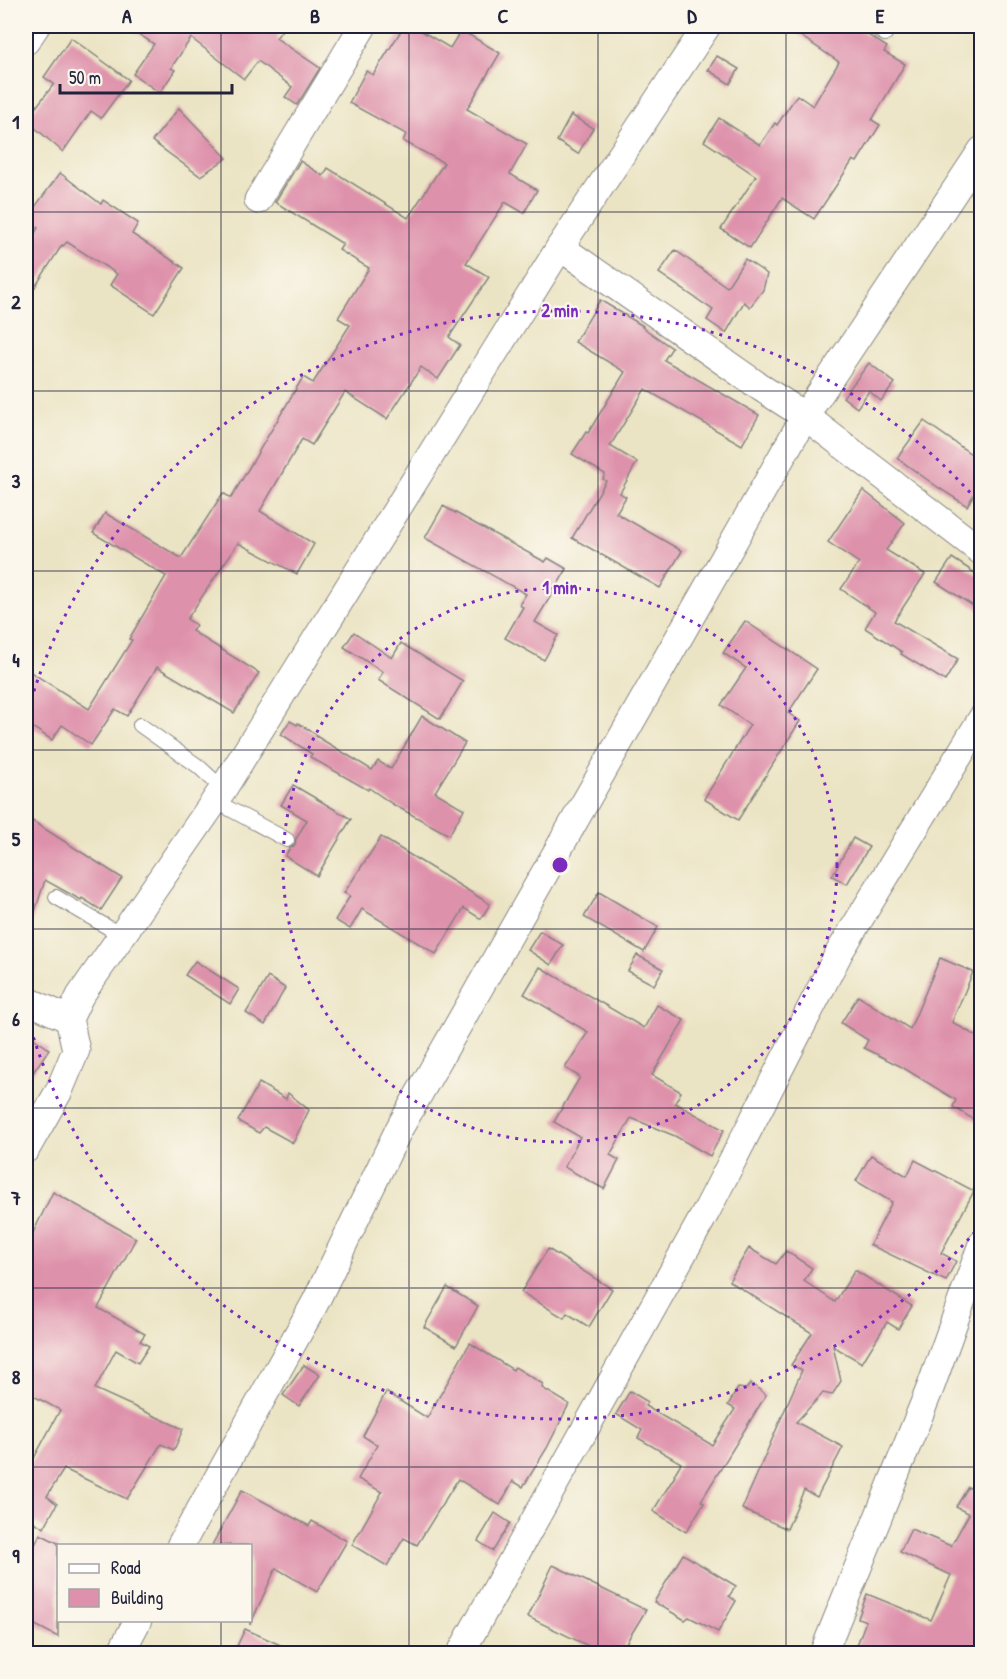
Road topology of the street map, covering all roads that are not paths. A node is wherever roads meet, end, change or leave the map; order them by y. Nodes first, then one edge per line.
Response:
1 (36, 26) edge
2 (363, 26) edge
3 (707, 26) edge
4 (873, 26) edge
5 (885, 34) dead end
6 (26, 41) edge
7 (981, 150) edge
8 (258, 200) dead end
9 (560, 247) junction
10 (805, 416) junction
11 (981, 552) edge
12 (981, 718) edge
13 (140, 725) dead end
14 (219, 795) junction
15 (287, 840) dead end
16 (56, 897) dead end
17 (122, 935) junction
18 (26, 1000) edge
19 (69, 1019) junction
20 (26, 1149) edge
21 (981, 1244) edge
22 (181, 1544) edge
23 (137, 1622) edge
24 (120, 1653) edge
25 (460, 1653) edge
26 (823, 1653) edge

1 - 6 street
2 - 8 street
3 - 9 street
4 - 5 lane
7 - 10 street
9 - 10 street
9 - 14 street
10 - 11 street
10 - 22 street
12 - 25 street
13 - 14 lane
14 - 15 lane
14 - 17 street
16 - 17 lane
17 - 19 street
18 - 19 street
19 - 20 street
21 - 26 street
23 - 24 street

